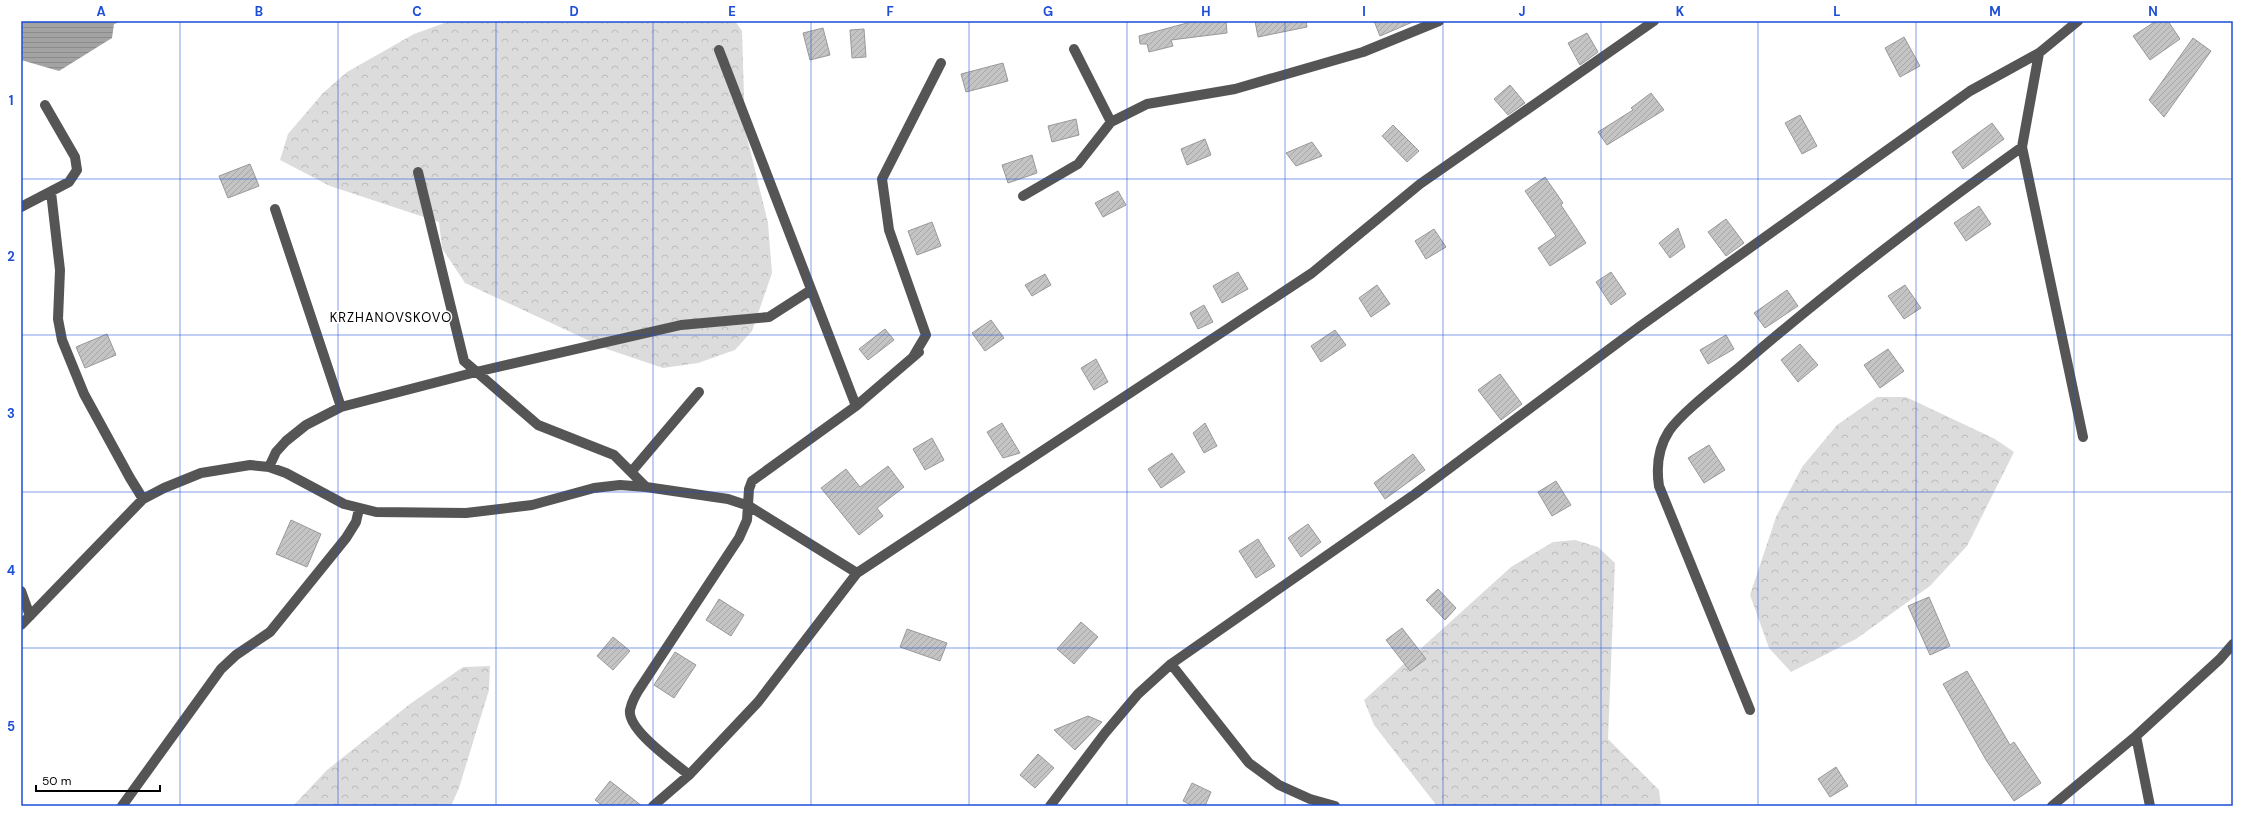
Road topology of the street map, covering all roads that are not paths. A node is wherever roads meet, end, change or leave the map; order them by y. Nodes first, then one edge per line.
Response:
1 (1439, 21) edge
2 (1654, 21) edge
3 (2078, 21) edge
4 (1074, 49) dead end
5 (719, 50) dead end
6 (2039, 53) junction
7 (941, 63) dead end
8 (45, 104) dead end
9 (1111, 122) junction
10 (2022, 147) junction
11 (418, 172) dead end
12 (51, 192) junction
13 (1024, 196) dead end
14 (21, 207) edge
15 (275, 209) dead end
16 (811, 290) junction
17 (476, 372) junction
18 (699, 392) dead end
19 (856, 406) junction
20 (341, 407) junction
21 (2083, 437) dead end
22 (269, 467) junction
23 (632, 471) junction
24 (646, 487) junction
25 (143, 499) junction
26 (749, 506) junction
27 (359, 509) junction
28 (857, 573) junction
29 (21, 591) edge
30 (30, 616) junction
31 (21, 625) edge
32 (2233, 644) edge
33 (1171, 664) junction
34 (1750, 710) dead end
35 (2136, 736) junction
36 (689, 775) junction
37 (122, 806) edge
38 (654, 806) edge
39 (1050, 806) edge
40 (1335, 806) edge
41 (2052, 806) edge
42 (2150, 806) edge

1 - 9 street
2 - 28 street
3 - 6 street
4 - 9 street
5 - 16 street
6 - 10 street
6 - 33 street
7 - 19 street
8 - 12 street
9 - 13 street
10 - 21 street
10 - 34 street
11 - 17 street
12 - 14 street
12 - 25 street
15 - 20 street
16 - 17 street
16 - 19 street
17 - 20 street
17 - 23 street
18 - 23 street
19 - 26 street
20 - 22 street
22 - 25 street
22 - 27 street
23 - 24 street
24 - 26 street
24 - 27 street
25 - 30 street
26 - 28 street
26 - 36 street
27 - 37 street
28 - 36 street
29 - 30 street
30 - 31 street
32 - 35 street
33 - 39 street
33 - 40 street
35 - 41 street
35 - 42 street
36 - 38 street

